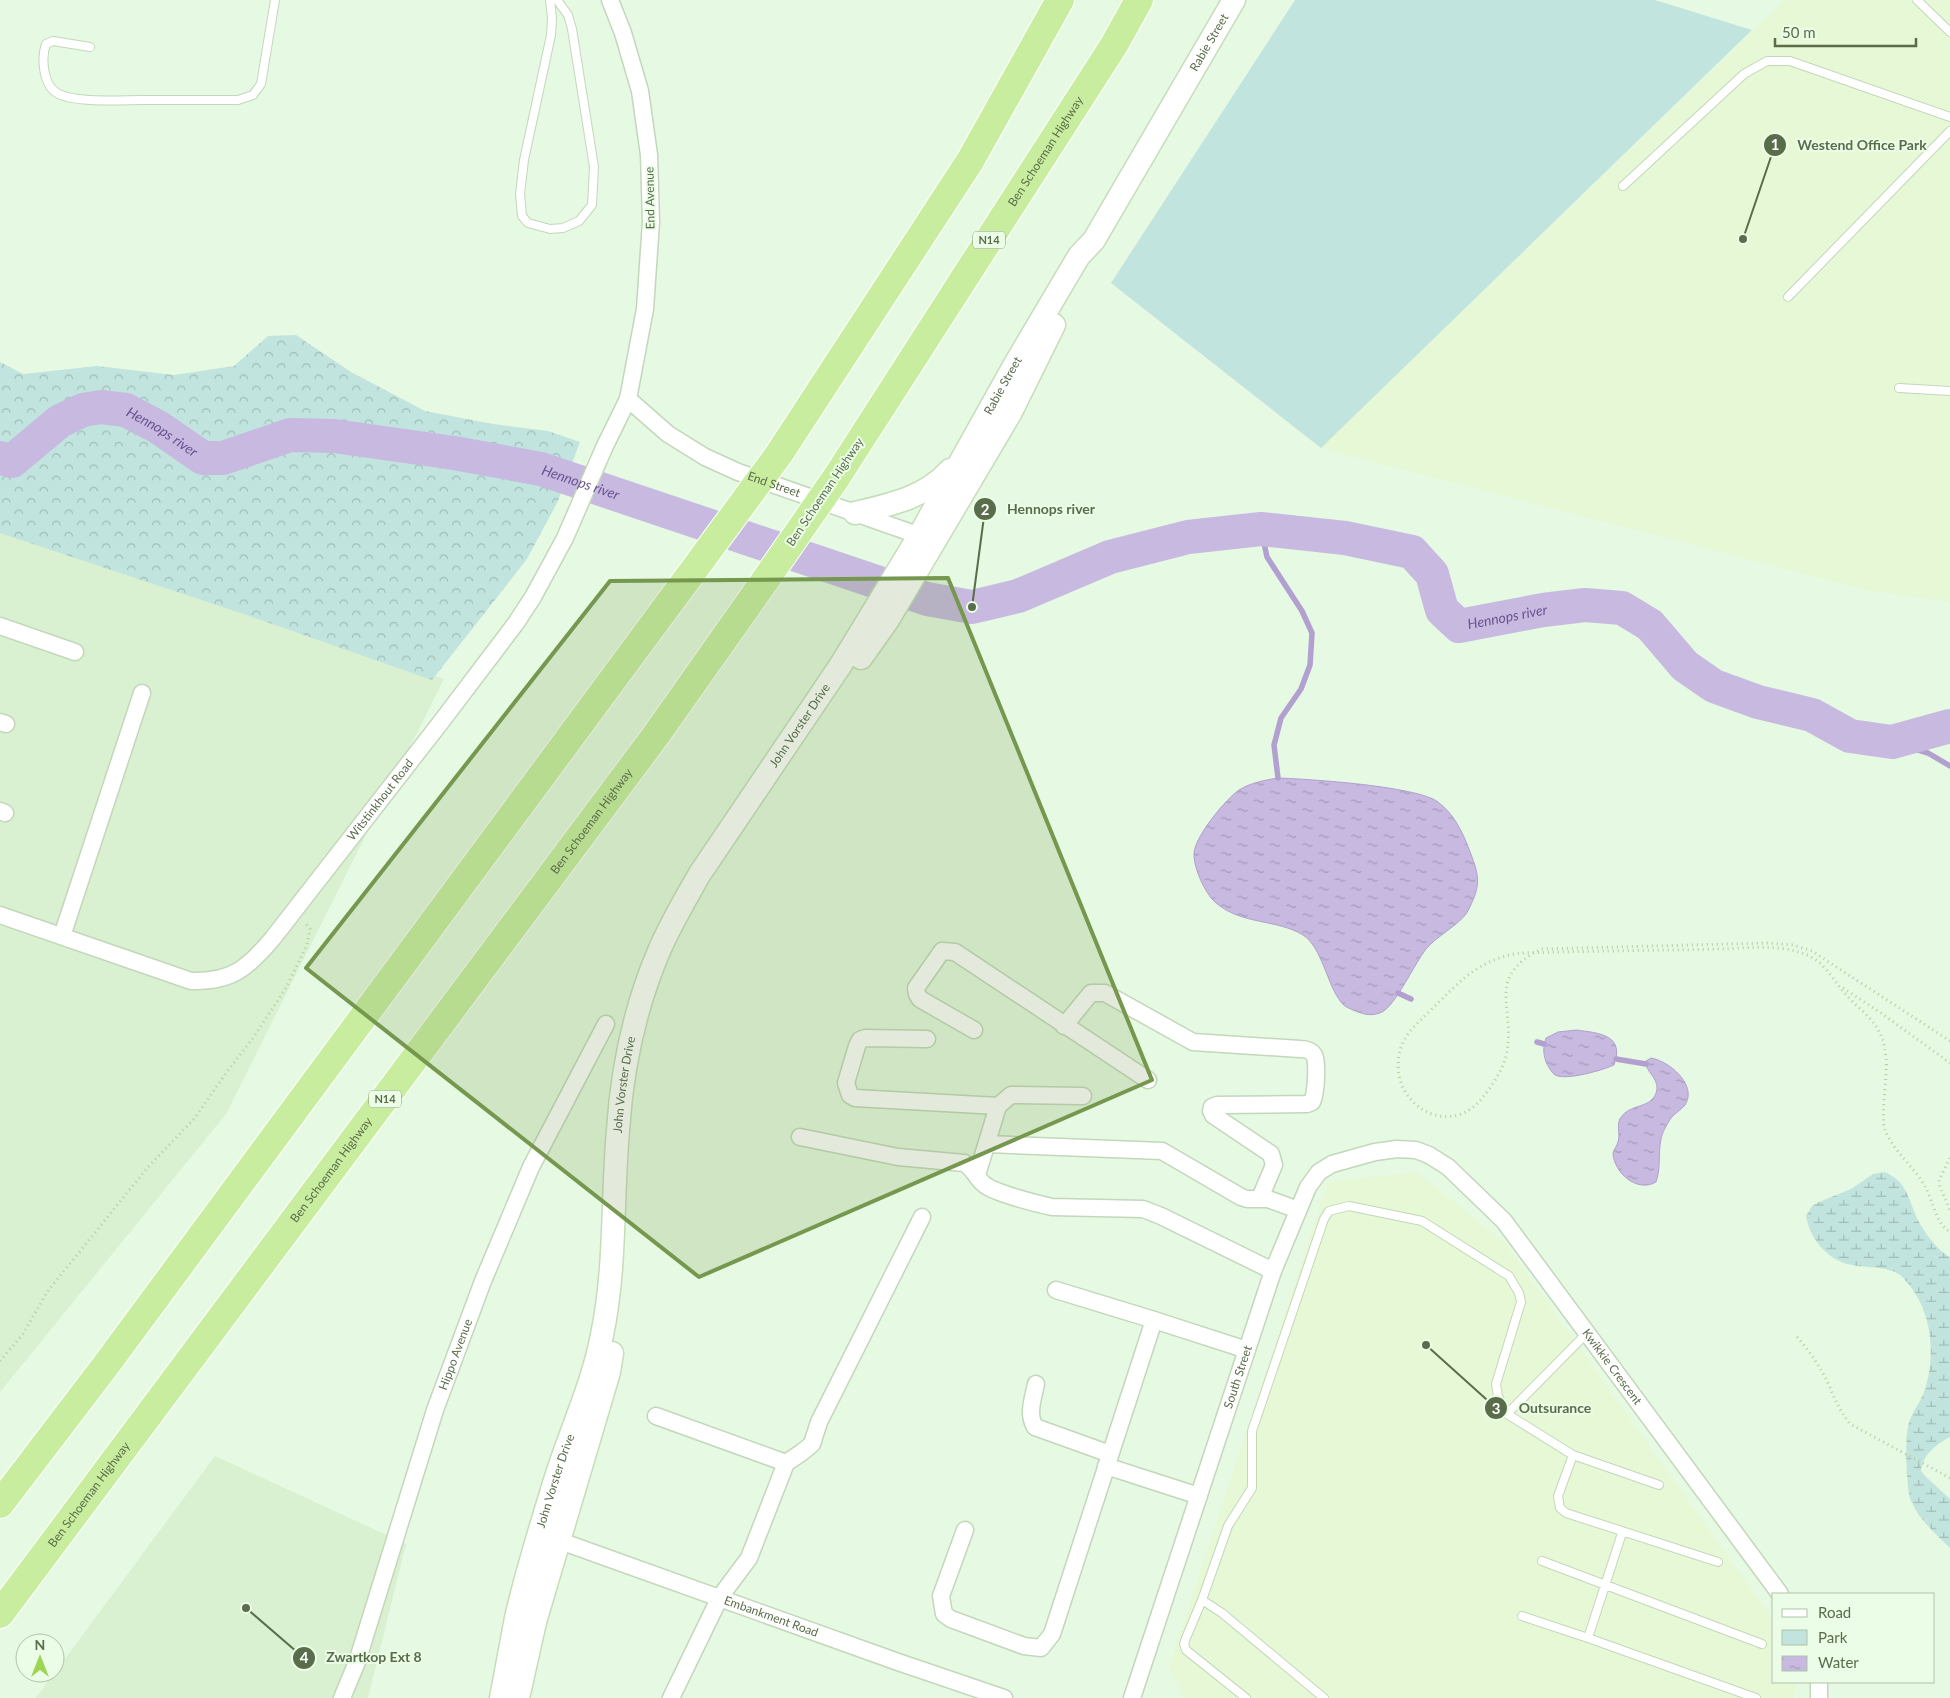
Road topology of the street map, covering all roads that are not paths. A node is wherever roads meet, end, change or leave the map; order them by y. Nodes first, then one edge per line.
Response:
1 (275, 0) edge
2 (550, 0) edge
3 (557, 0) edge
4 (610, 0) edge
5 (1060, 0) edge
6 (1139, 0) edge
7 (1234, 0) edge
8 (1917, 0) edge
9 (1950, 32) edge
10 (90, 47) dead end
11 (1950, 116) edge
12 (1950, 131) edge
13 (1623, 186) dead end
14 (1094, 240) junction
15 (1788, 297) dead end
16 (1899, 388) dead end
17 (1950, 391) edge
18 (628, 399) junction
19 (967, 451) junction
20 (854, 513) junction
21 (927, 539) junction
22 (0, 626) edge
23 (75, 652) dead end
24 (142, 693) dead end
25 (0, 915) edge
26 (62, 936) junction
27 (606, 1024) dead end
28 (1064, 1026) junction
29 (974, 1030) dead end
30 (927, 1039) dead end
31 (1148, 1080) dead end
32 (1084, 1096) dead end
33 (998, 1106) junction
34 (800, 1137) dead end
35 (987, 1144) junction
36 (1429, 1155) joint
37 (977, 1175) junction
38 (1260, 1198) junction
39 (1298, 1210) junction
40 (922, 1217) dead end
41 (1273, 1271) junction
42 (1056, 1290) dead end
43 (1154, 1320) junction
44 (1587, 1333) junction
45 (1247, 1350) junction
46 (1036, 1384) dead end
47 (1507, 1414) junction
48 (656, 1416) dead end
49 (1573, 1455) junction
50 (1108, 1460) junction
51 (786, 1463) junction
52 (1659, 1485) dead end
53 (1199, 1496) junction
54 (0, 1504) edge
55 (965, 1530) dead end
56 (1622, 1533) junction
57 (549, 1537) junction
58 (1542, 1561) dead end
59 (1718, 1562) dead end
60 (1606, 1585) junction
61 (1779, 1593) edge
62 (720, 1597) junction
63 (1202, 1600) junction
64 (0, 1614) edge
65 (1522, 1616) dead end
66 (1588, 1638) junction
67 (1762, 1644) dead end
68 (1819, 1683) edge
69 (1743, 1696) edge
70 (342, 1698) edge
71 (501, 1698) edge
72 (518, 1698) edge
73 (671, 1698) edge
74 (1004, 1698) edge
75 (1132, 1698) edge
76 (1246, 1698) edge
77 (1324, 1698) edge
78 (1756, 1698) edge
79 (1818, 1698) edge

1 - 10 lane
2 - 3 lane
4 - 18 street, End Avenue
5 - 54 highway, bridge
6 - 64 highway, Ben Schoeman Highway / N14, bridge
7 - 14 main road, Rabie Street
8 - 9 lane
11 - 13 lane
12 - 15 lane
14 - 19 main road, Rabie Street
14 - 21 main road, Rabie Street
16 - 17 lane
18 - 20 street, End Street
18 - 26 street, Witstinkhout Road
19 - 20 main road
19 - 21 main road, Rabie Street
20 - 21 street, End Street
21 - 57 main road, John Vorster Drive
22 - 23 street
24 - 26 street
25 - 26 street, Witstinkhout Road
27 - 70 street, Hippo Avenue
28 - 29 street
28 - 31 street
28 - 38 street
30 - 33 street
32 - 33 street
33 - 35 street
34 - 37 street
35 - 37 street
35 - 38 street
36 - 39 street, South Street
36 - 44 street, Kwikkie Crescent
37 - 41 street
38 - 39 street
39 - 41 street, South Street
40 - 51 street
41 - 45 street, South Street
42 - 43 street
43 - 45 street
43 - 50 street
44 - 47 lane
44 - 61 street, Kwikkie Crescent
45 - 53 street, South Street
46 - 50 street
47 - 49 lane
47 - 63 lane
48 - 51 street
49 - 52 lane
49 - 56 lane
50 - 53 street
50 - 55 street
51 - 62 street
53 - 75 street, South Street
56 - 59 lane
56 - 60 lane
57 - 62 street, Embankment Road
57 - 71 main road, John Vorster Drive
57 - 72 main road, John Vorster Drive
58 - 60 lane
60 - 66 lane
60 - 67 lane
62 - 73 street
62 - 74 street, Embankment Road
63 - 76 lane
63 - 77 lane
65 - 66 lane
66 - 69 lane
68 - 79 street
69 - 78 lane

